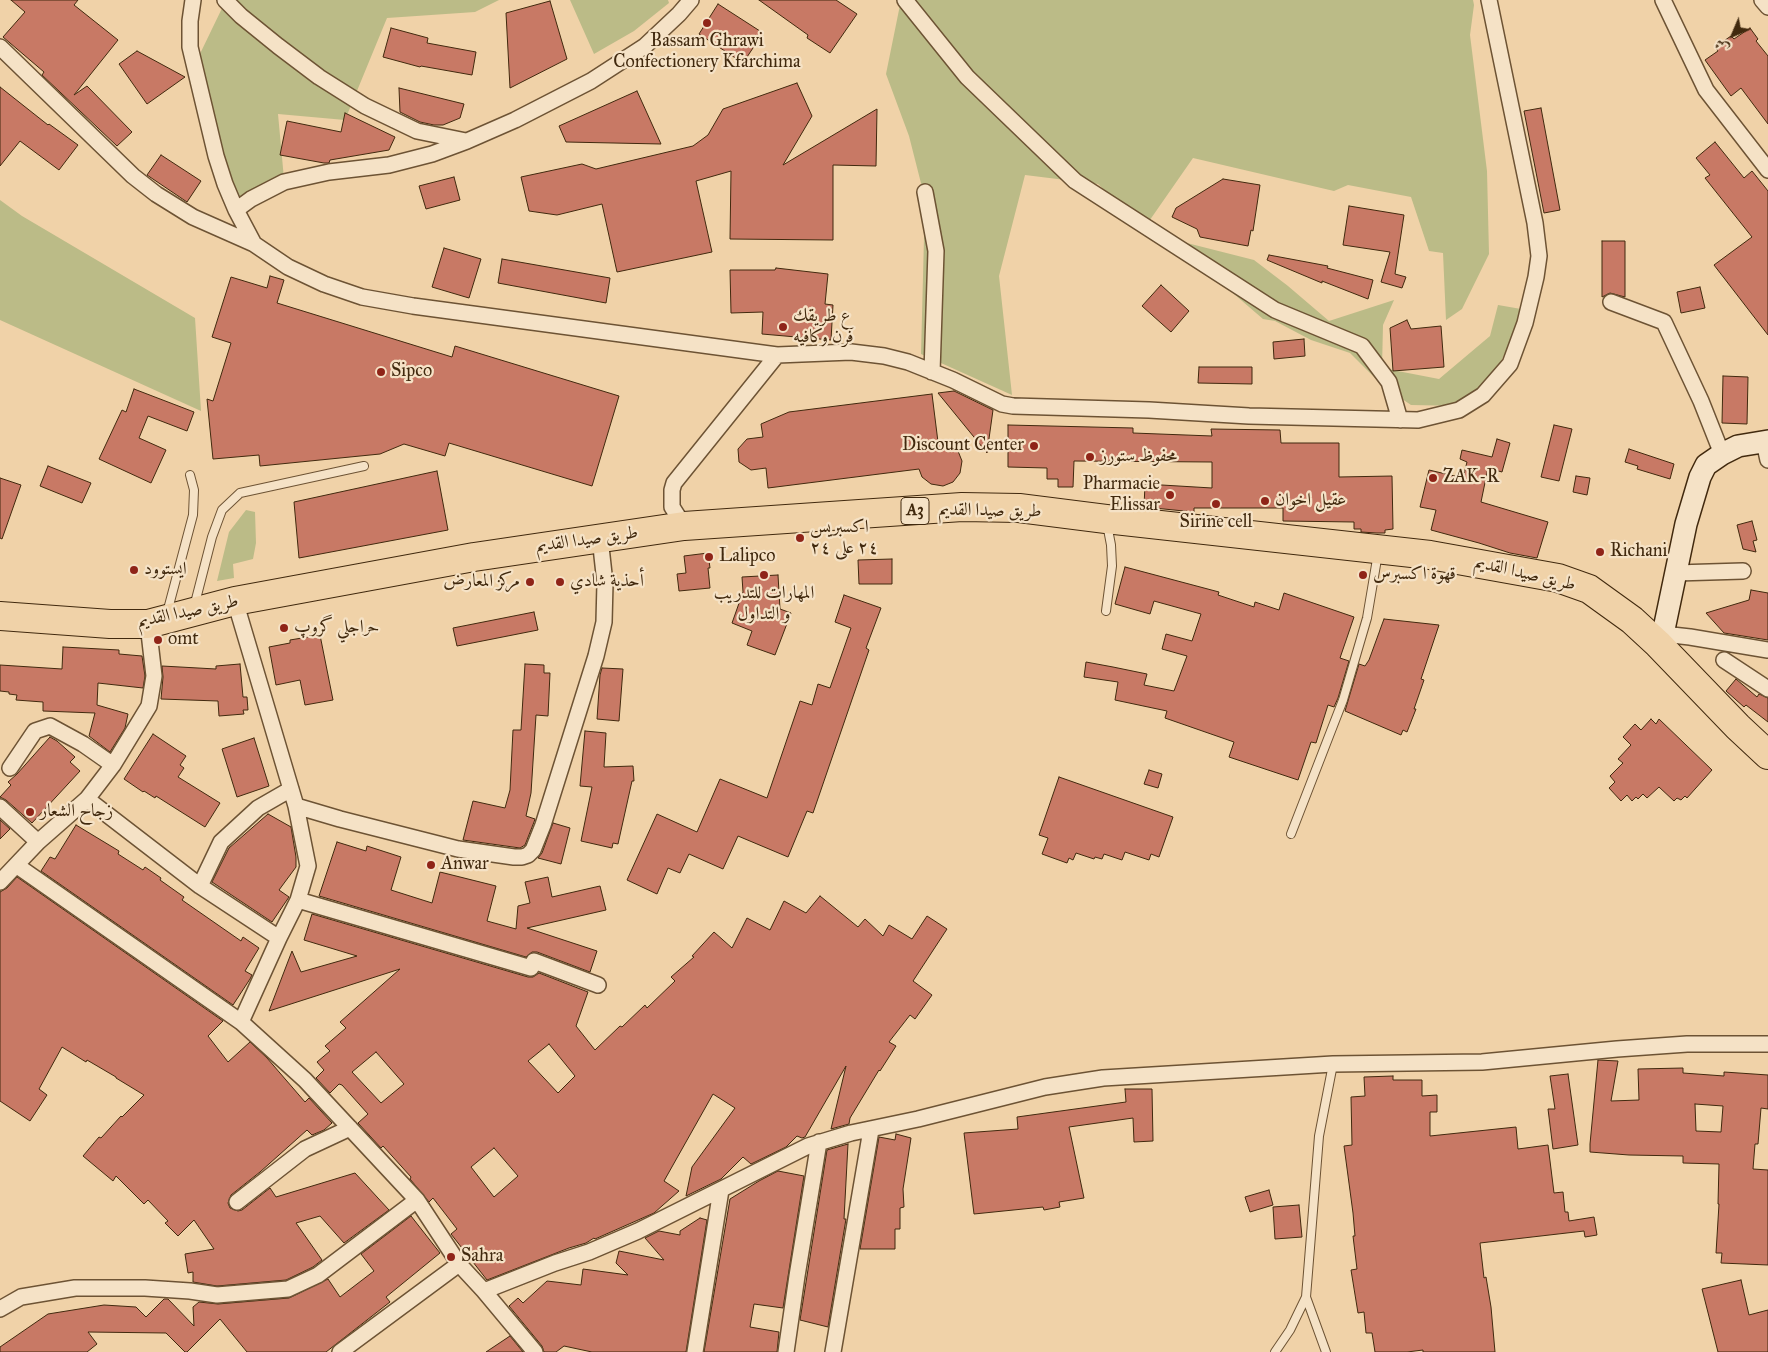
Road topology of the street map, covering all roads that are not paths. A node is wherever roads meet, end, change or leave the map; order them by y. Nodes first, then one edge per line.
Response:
1 (193, 0) edge
2 (225, 0) edge
3 (690, 0) edge
4 (904, 0) edge
5 (1489, 0) edge
6 (1664, 0) edge
7 (1762, 0) edge
8 (1768, 7) edge
9 (0, 47) edge
10 (467, 141) junction
11 (1768, 170) edge
12 (925, 192) dead end
13 (236, 210) junction
14 (254, 244) junction
15 (1611, 302) dead end
16 (777, 355) junction
17 (932, 372) junction
18 (1400, 420) junction
19 (1767, 448) edge
20 (1722, 454) junction
21 (364, 466) dead end
22 (190, 475) dead end
23 (1106, 519) junction
24 (684, 526) junction
25 (600, 538) junction
26 (1379, 549) junction
27 (1743, 571) dead end
28 (1676, 573) junction
29 (235, 602) junction
30 (1106, 611) dead end
31 (193, 613) junction
32 (0, 616) edge
33 (157, 622) junction
34 (1660, 639) junction
35 (1768, 650) edge
36 (1724, 660) dead end
37 (1768, 689) edge
38 (1768, 755) edge
39 (113, 766) junction
40 (10, 768) dead end
41 (291, 789) junction
42 (87, 799) junction
43 (296, 806) junction
44 (0, 807) edge
45 (1291, 834) dead end
46 (38, 842) junction
47 (6, 872) edge
48 (200, 886) junction
49 (298, 900) junction
50 (279, 938) junction
51 (598, 985) dead end
52 (241, 1022) junction
53 (1768, 1044) edge
54 (1333, 1064) junction
55 (350, 1128) junction
56 (871, 1130) junction
57 (819, 1142) junction
58 (721, 1190) junction
59 (417, 1200) junction
60 (237, 1202) dead end
61 (459, 1264) junction
62 (484, 1291) junction
63 (1306, 1297) junction
64 (0, 1309) edge
65 (340, 1352) edge
66 (535, 1352) edge
67 (696, 1352) edge
68 (786, 1352) edge
69 (833, 1352) edge
70 (1276, 1352) edge
71 (1326, 1352) edge

1 - 13 street
2 - 10 street
3 - 10 street
4 - 18 street
5 - 18 street
6 - 11 street
7 - 8 street
9 - 14 street
10 - 13 street
12 - 17 street
13 - 14 street
14 - 16 street
15 - 20 street
16 - 17 street
16 - 24 street
17 - 18 street
19 - 20 street
20 - 28 street
21 - 31 lane
22 - 33 lane
23 - 24 highway, طريق صيدا القديم / A3
23 - 26 highway, طريق صيدا القديم / A3
23 - 30 lane
24 - 25 highway, طريق صيدا القديم / A3
25 - 29 highway, طريق صيدا القديم / A3
25 - 43 street
26 - 34 highway, طريق صيدا القديم / A3
26 - 45 lane
27 - 28 street
28 - 34 street
29 - 31 highway, طريق صيدا القديم / A3
29 - 41 street
31 - 33 highway, طريق صيدا القديم / A3
32 - 33 highway, طريق صيدا القديم / A3
33 - 39 street
34 - 35 street
34 - 38 highway, طريق صيدا القديم / A3
36 - 37 street
39 - 40 street
39 - 42 street
41 - 43 street
41 - 48 street
42 - 46 street
42 - 48 street
43 - 49 street
44 - 46 street
46 - 47 street
47 - 52 street
48 - 50 street
49 - 50 street
49 - 51 street
50 - 52 street
52 - 55 street
53 - 54 street
54 - 56 street
54 - 63 lane
55 - 59 street
55 - 60 street
56 - 57 street
56 - 69 street
57 - 58 street
57 - 68 street
58 - 62 street
58 - 67 street
59 - 61 street
59 - 64 street
61 - 62 street
61 - 65 street
62 - 66 street
63 - 70 lane
63 - 71 lane

